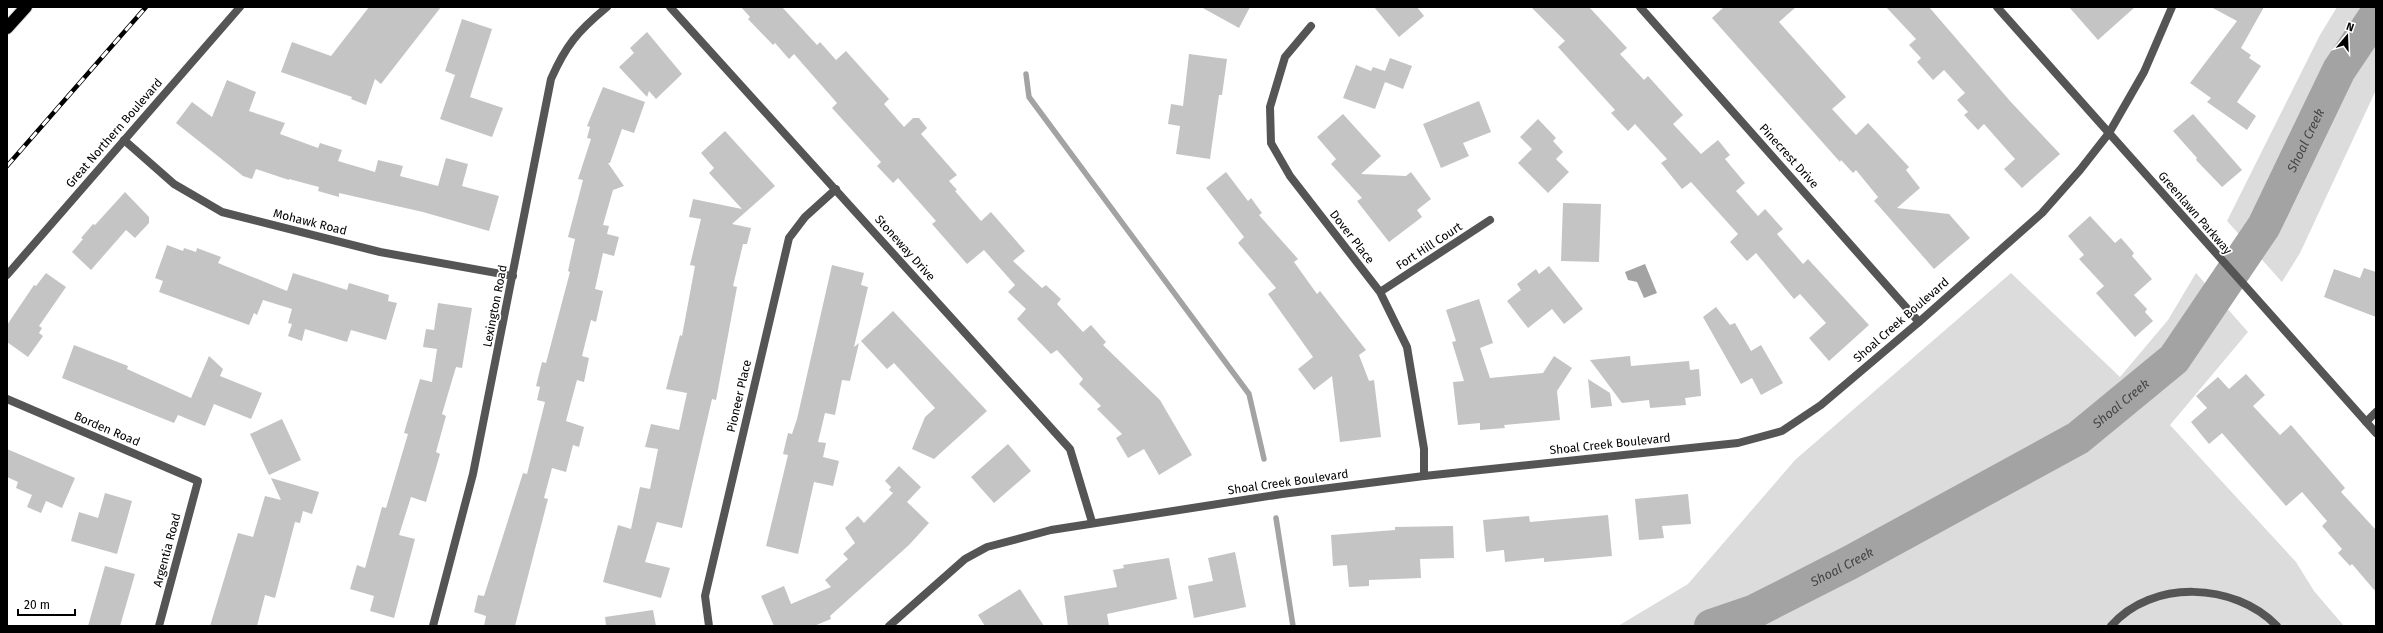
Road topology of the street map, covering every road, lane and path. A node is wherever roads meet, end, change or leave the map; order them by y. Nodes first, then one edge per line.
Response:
1 (26, 7) edge
2 (240, 7) edge
3 (606, 7) edge
4 (670, 7) edge
5 (1640, 7) edge
6 (1997, 7) edge
7 (2172, 7) edge
8 (1311, 26) dead end
9 (7, 28) edge
10 (2109, 133) junction
11 (124, 140) junction
12 (836, 189) junction
13 (1490, 220) dead end
14 (7, 275) edge
15 (513, 276) junction
16 (1380, 292) junction
17 (1919, 322) junction
18 (7, 399) edge
19 (2376, 412) edge
20 (2366, 422) junction
21 (2376, 434) edge
22 (1424, 476) junction
23 (198, 481) joint
24 (1092, 522) junction
25 (159, 626) edge
26 (433, 626) edge
27 (709, 626) edge
28 (889, 626) edge
29 (2111, 626) edge
30 (2277, 626) edge

1 - 9 highway
2 - 11 street, Great Northern Boulevard
3 - 15 street, Lexington Road
4 - 12 street, Stoneway Drive
5 - 17 street, Pinecrest Drive
6 - 10 street, Greenlawn Parkway
7 - 10 street, Shoal Creek Boulevard
8 - 16 street, Dover Place
10 - 17 street, Shoal Creek Boulevard
10 - 20 street, Greenlawn Parkway
11 - 14 street, Great Northern Boulevard
11 - 15 street, Mohawk Road
12 - 24 street, Stoneway Drive
12 - 27 street, Pioneer Place
13 - 16 street, Fort Hill Court
15 - 26 street, Lexington Road
16 - 22 street, Dover Place
17 - 22 street, Shoal Creek Boulevard
18 - 23 street, Borden Road
19 - 20 street
20 - 21 street, Greenlawn Parkway
22 - 24 street, Shoal Creek Boulevard
23 - 25 street, Argentia Road
24 - 28 street, Shoal Creek Boulevard
29 - 30 street

